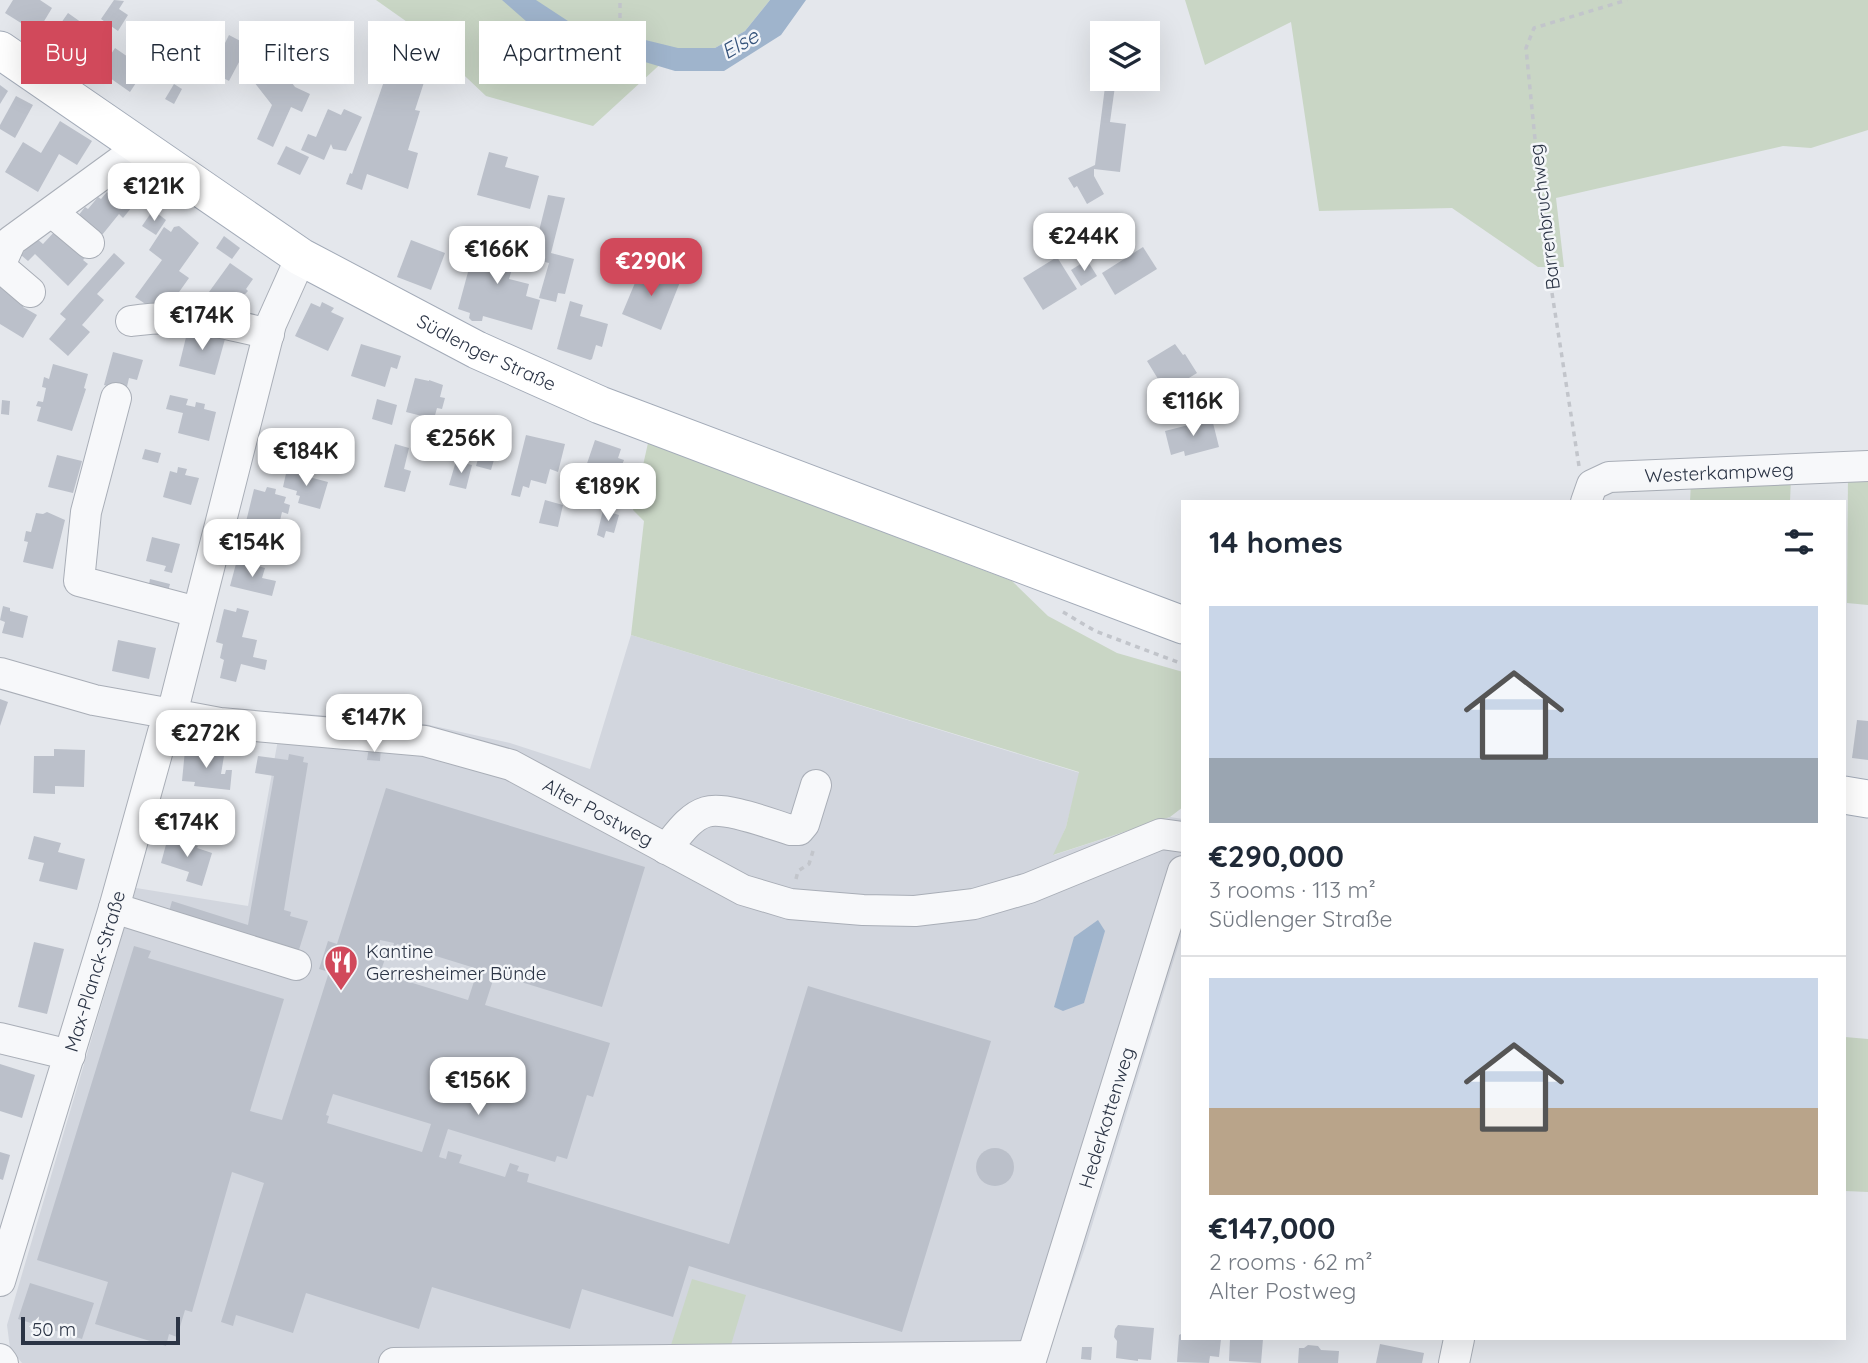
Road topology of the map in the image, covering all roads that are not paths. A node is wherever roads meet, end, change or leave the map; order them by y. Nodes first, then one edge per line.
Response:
1 (0, 50) edge
2 (141, 147) junction
3 (52, 212) junction
4 (89, 243) dead end
5 (300, 257) junction
6 (30, 292) dead end
7 (131, 321) dead end
8 (269, 334) junction
9 (116, 398) dead end
10 (1868, 466) edge
11 (1583, 489) edge
12 (1018, 564) junction
13 (197, 612) junction
14 (1181, 624) edge
15 (1181, 646) edge
16 (0, 673) edge
17 (172, 714) junction
18 (816, 785) dead end
19 (1846, 795) edge
20 (1868, 799) edge
21 (1181, 837) edge
22 (666, 849) junction
23 (1181, 877) edge
24 (114, 908) junction
25 (296, 965) dead end
26 (0, 1038) edge
27 (70, 1055) junction
28 (0, 1281) edge
29 (1459, 1340) edge
30 (0, 1359) edge
31 (1030, 1360) edge
32 (4, 1363) edge
33 (394, 1363) edge
34 (409, 1363) edge
35 (1454, 1363) edge

1 - 2 main road, Südlenger Straße
2 - 3 street
2 - 5 main road, Südlenger Straße
3 - 4 street
3 - 6 street
5 - 8 street, Max-Planck-Straße
5 - 12 main road, Südlenger Straße
7 - 8 street
8 - 13 street, Max-Planck-Straße
9 - 13 street
10 - 11 street, Westerkampweg
12 - 14 main road, Südlenger Straße
12 - 15 main road, Südlenger Straße
13 - 17 street, Max-Planck-Straße
16 - 17 street, Alter Postweg
17 - 22 street, Alter Postweg
17 - 24 street, Max-Planck-Straße
18 - 22 street
19 - 20 main road
21 - 22 street, Alter Postweg
23 - 31 street, Hederkottenweg
24 - 25 street
24 - 27 street, Max-Planck-Straße
26 - 27 street
27 - 28 street, Max-Planck-Straße
29 - 35 street
30 - 32 street
31 - 34 street
33 - 34 street

